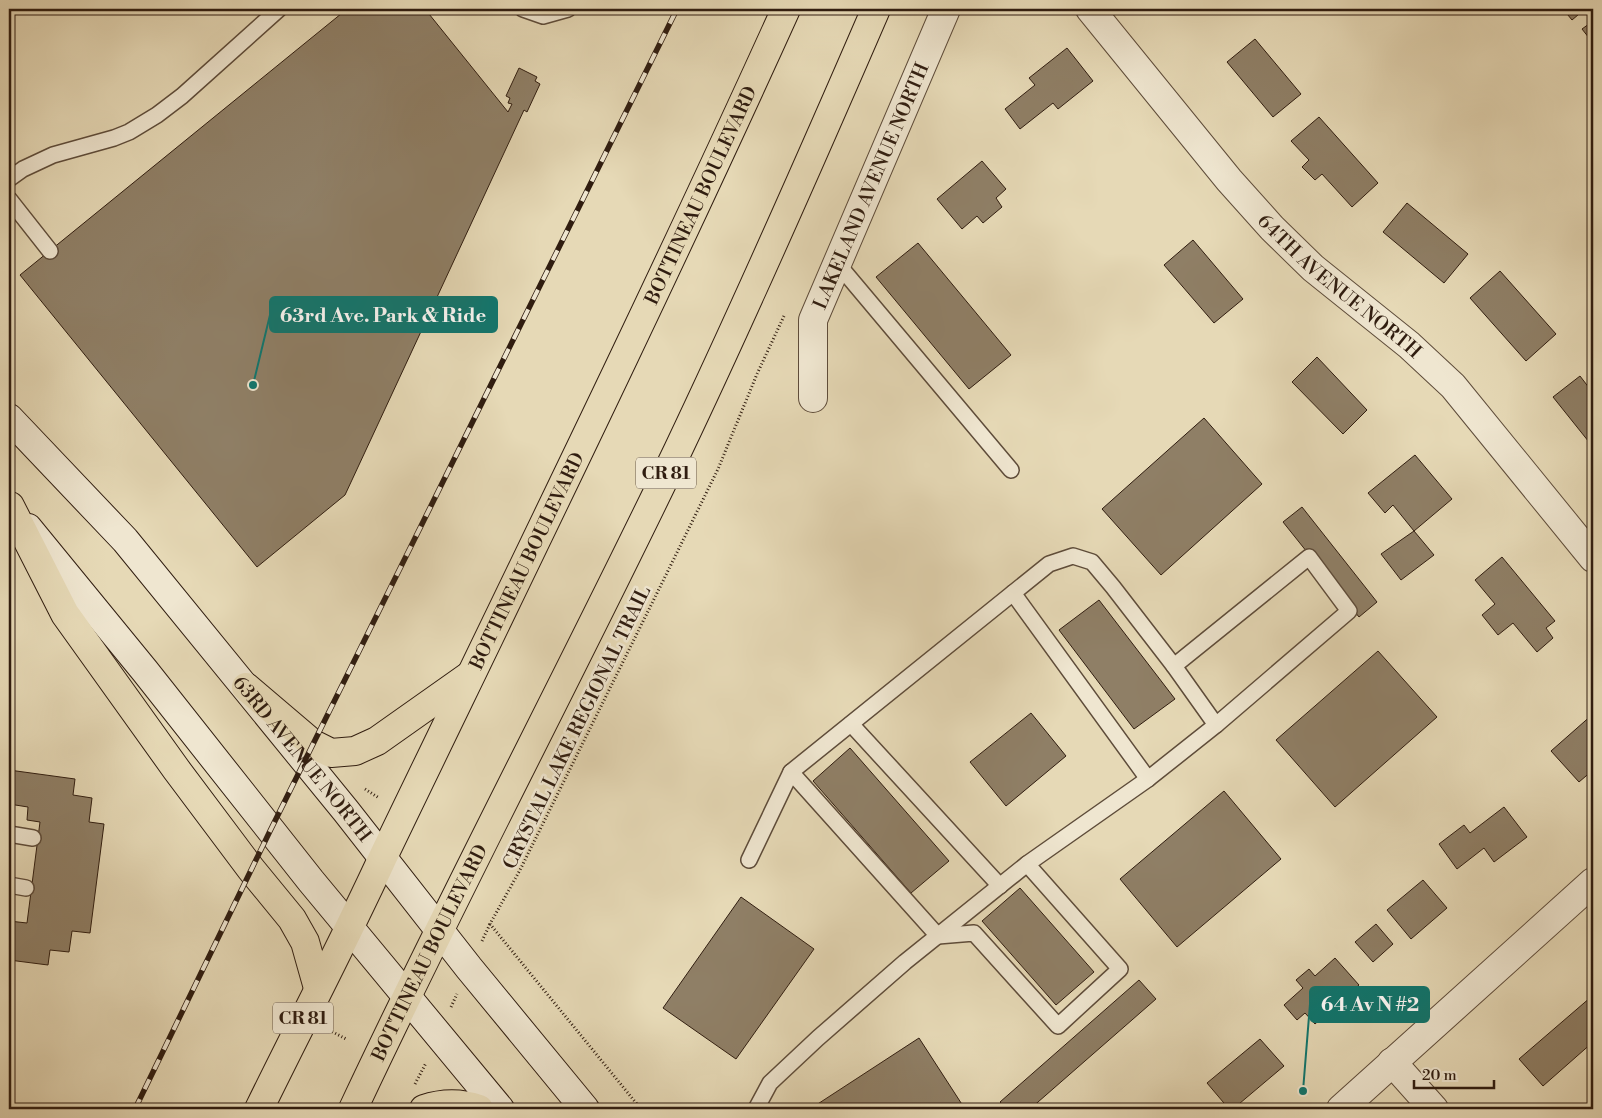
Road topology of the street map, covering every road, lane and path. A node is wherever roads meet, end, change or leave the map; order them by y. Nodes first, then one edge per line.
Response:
1 (279, 9) edge
2 (523, 9) edge
3 (568, 9) edge
4 (786, 9) edge
5 (876, 9) edge
6 (946, 9) edge
7 (1090, 9) edge
8 (9, 179) edge
9 (9, 199) edge
10 (50, 251) dead end
11 (837, 263) junction
12 (781, 323) dead end
13 (813, 398) dead end
14 (9, 418) edge
15 (1011, 470) dead end
16 (9, 505) edge
17 (1593, 558) edge
18 (1013, 593) junction
19 (1174, 666) junction
20 (470, 675) junction
21 (246, 687) junction
22 (851, 724) junction
23 (1216, 725) junction
24 (791, 772) junction
25 (1148, 779) junction
26 (360, 786) dead end
27 (379, 798) dead end
28 (9, 834) edge
29 (33, 838) dead end
30 (383, 857) junction
31 (749, 860) dead end
32 (1027, 864) junction
33 (1593, 882) edge
34 (9, 885) edge
35 (1000, 886) junction
36 (26, 888) dead end
37 (350, 928) junction
38 (440, 929) junction
39 (938, 936) junction
40 (318, 988) junction
41 (406, 995) junction
42 (326, 1029) dead end
43 (346, 1039) dead end
44 (427, 1059) dead end
45 (1392, 1062) junction
46 (418, 1100) edge
47 (259, 1109) edge
48 (353, 1109) edge
49 (479, 1109) edge
50 (500, 1109) edge
51 (585, 1109) edge
52 (641, 1109) edge
53 (756, 1109) edge
54 (1341, 1109) edge
55 (1434, 1109) edge

1 - 8 lane
2 - 3 lane
4 - 20 highway, BOTTINEAU BOULEVARD / CR 81
5 - 38 highway, BOTTINEAU BOULEVARD / CR 81
6 - 11 street, LAKELAND AVENUE NORTH
7 - 17 street, 64TH AVENUE NORTH
9 - 10 lane
11 - 13 street, LAKELAND AVENUE NORTH
11 - 15 lane
12 - 52 path, CRYSTAL LAKE REGIONAL TRAIL
14 - 21 street, 63RD AVENUE NORTH
16 - 37 street
16 - 40 highway
18 - 19 lane
18 - 22 lane
18 - 25 lane
19 - 23 lane
19 - 23 lane
20 - 21 highway
20 - 30 highway, BOTTINEAU BOULEVARD / CR 81
21 - 30 street, 63RD AVENUE NORTH
22 - 24 lane
22 - 35 lane
23 - 25 lane
24 - 31 lane
24 - 39 lane
25 - 32 lane
26 - 27 path
28 - 29 lane
30 - 37 highway, BOTTINEAU BOULEVARD / CR 81
30 - 38 street, 63RD AVENUE NORTH
32 - 35 lane
32 - 39 lane
33 - 45 street
34 - 36 lane
35 - 39 lane
37 - 40 highway, BOTTINEAU BOULEVARD / CR 81
37 - 41 street
38 - 41 highway, BOTTINEAU BOULEVARD / CR 81
38 - 51 street, 63RD AVENUE NORTH
39 - 53 lane
40 - 47 highway, BOTTINEAU BOULEVARD / CR 81
41 - 48 highway, BOTTINEAU BOULEVARD / CR 81
41 - 50 street
42 - 43 path
44 - 46 path
45 - 54 street
45 - 55 street
46 - 49 highway

